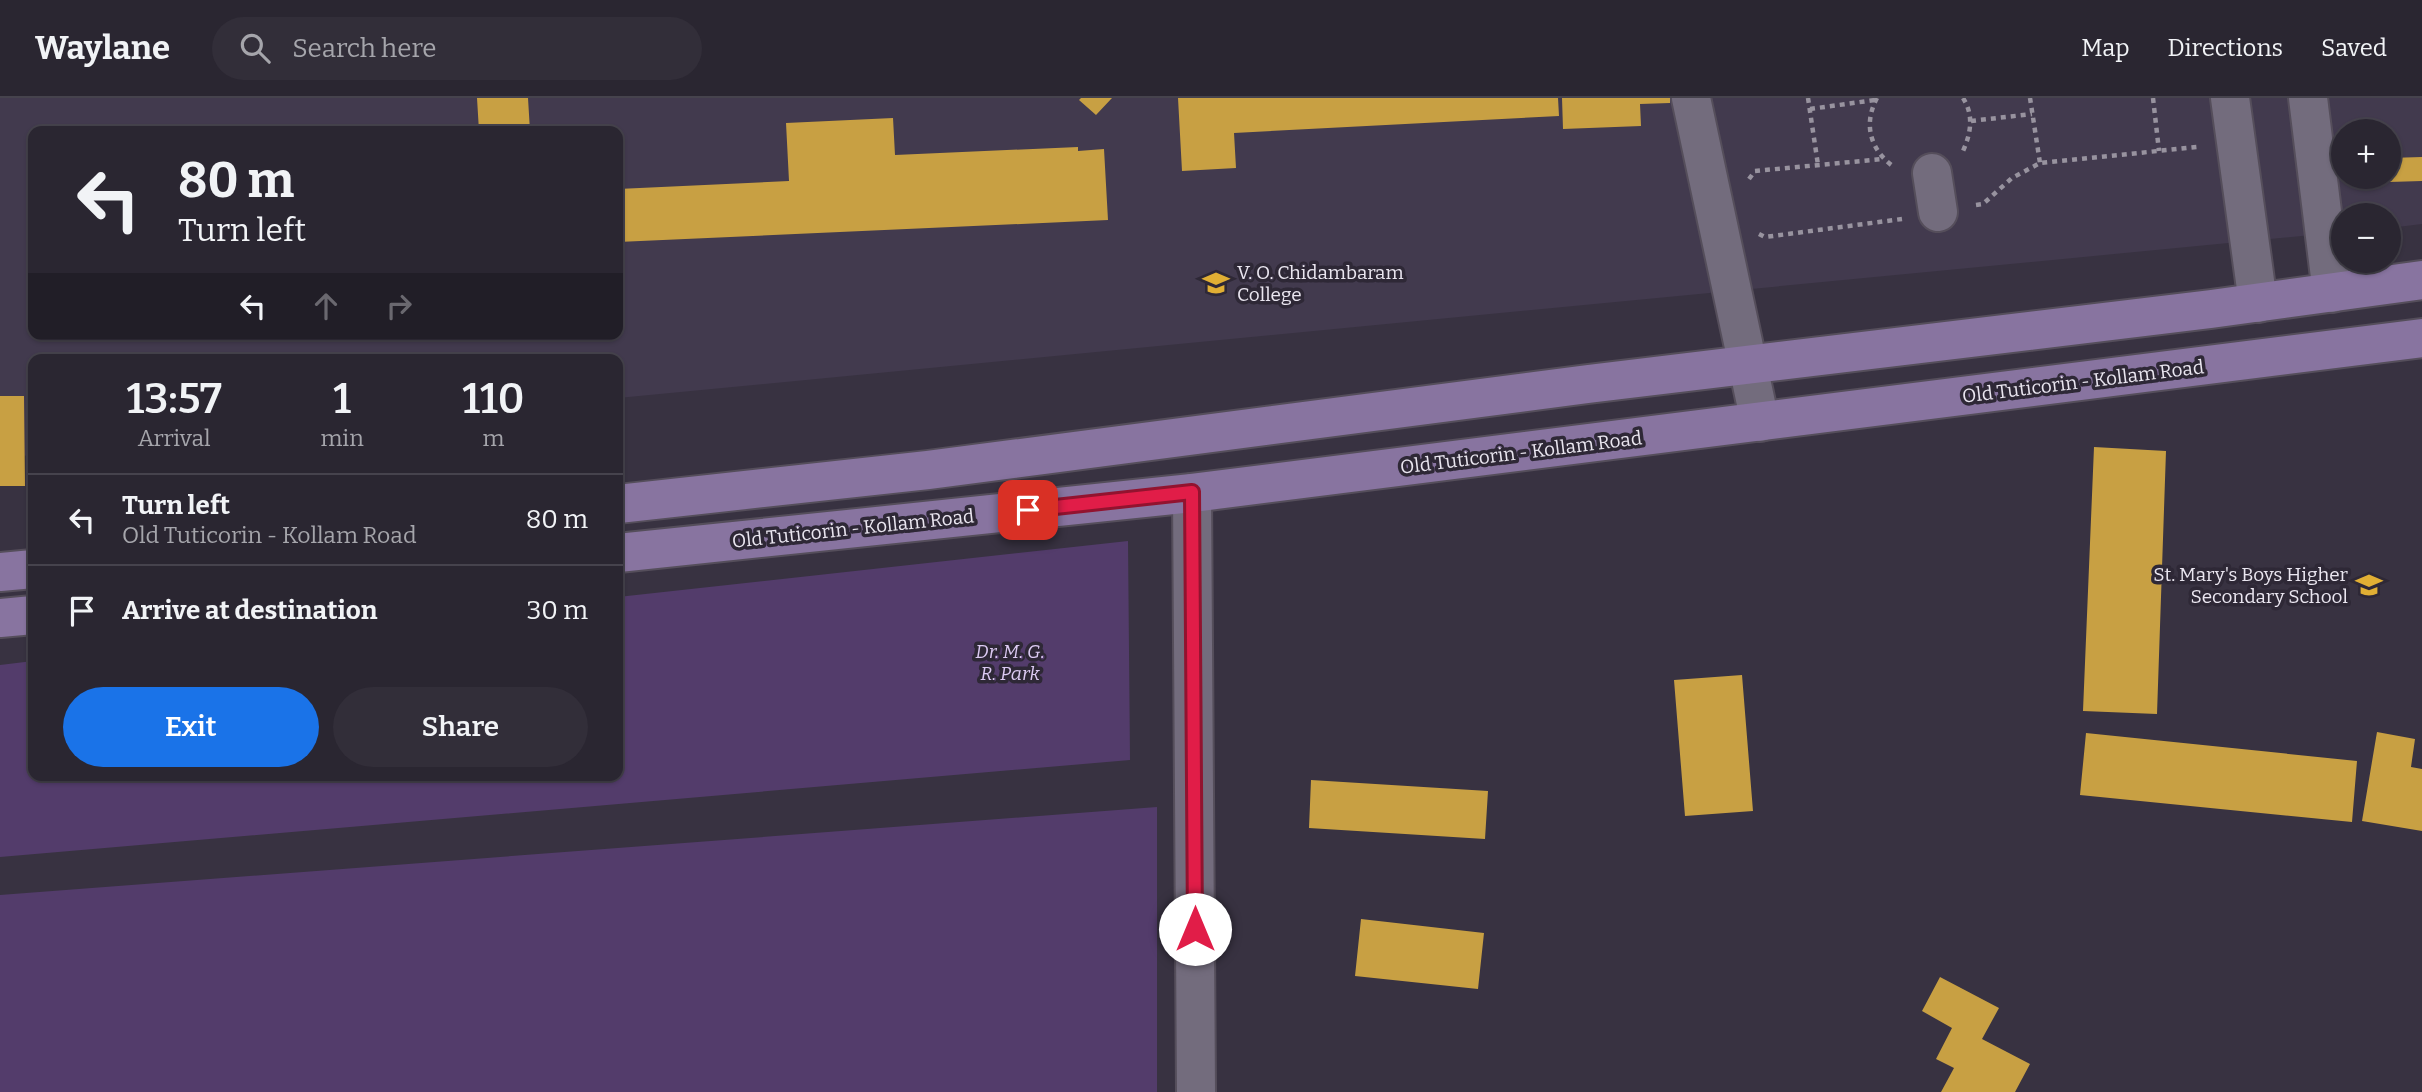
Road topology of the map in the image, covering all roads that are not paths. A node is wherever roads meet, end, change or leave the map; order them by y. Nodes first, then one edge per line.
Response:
1 (1691, 98) edge
2 (2230, 98) edge
3 (2308, 98) edge
4 (1932, 173) dead end
5 (1938, 212) dead end
6 (2422, 280) edge
7 (2332, 293) junction
8 (2258, 303) junction
9 (2422, 338) edge
10 (1747, 364) junction
11 (1760, 422) junction
12 (1192, 492) junction
13 (623, 503) edge
14 (623, 552) edge
15 (28, 569) edge
16 (0, 572) edge
17 (28, 615) edge
18 (0, 618) edge
19 (1196, 1092) edge

1 - 10 street
2 - 8 street
3 - 7 street
4 - 5 street
6 - 7 main road
7 - 8 main road
8 - 10 main road
9 - 11 main road, Old Tuticorin - Kollam Road
10 - 11 street
10 - 13 main road
11 - 12 main road, Old Tuticorin - Kollam Road
12 - 14 main road, Old Tuticorin - Kollam Road
12 - 19 street
15 - 16 main road
17 - 18 main road

